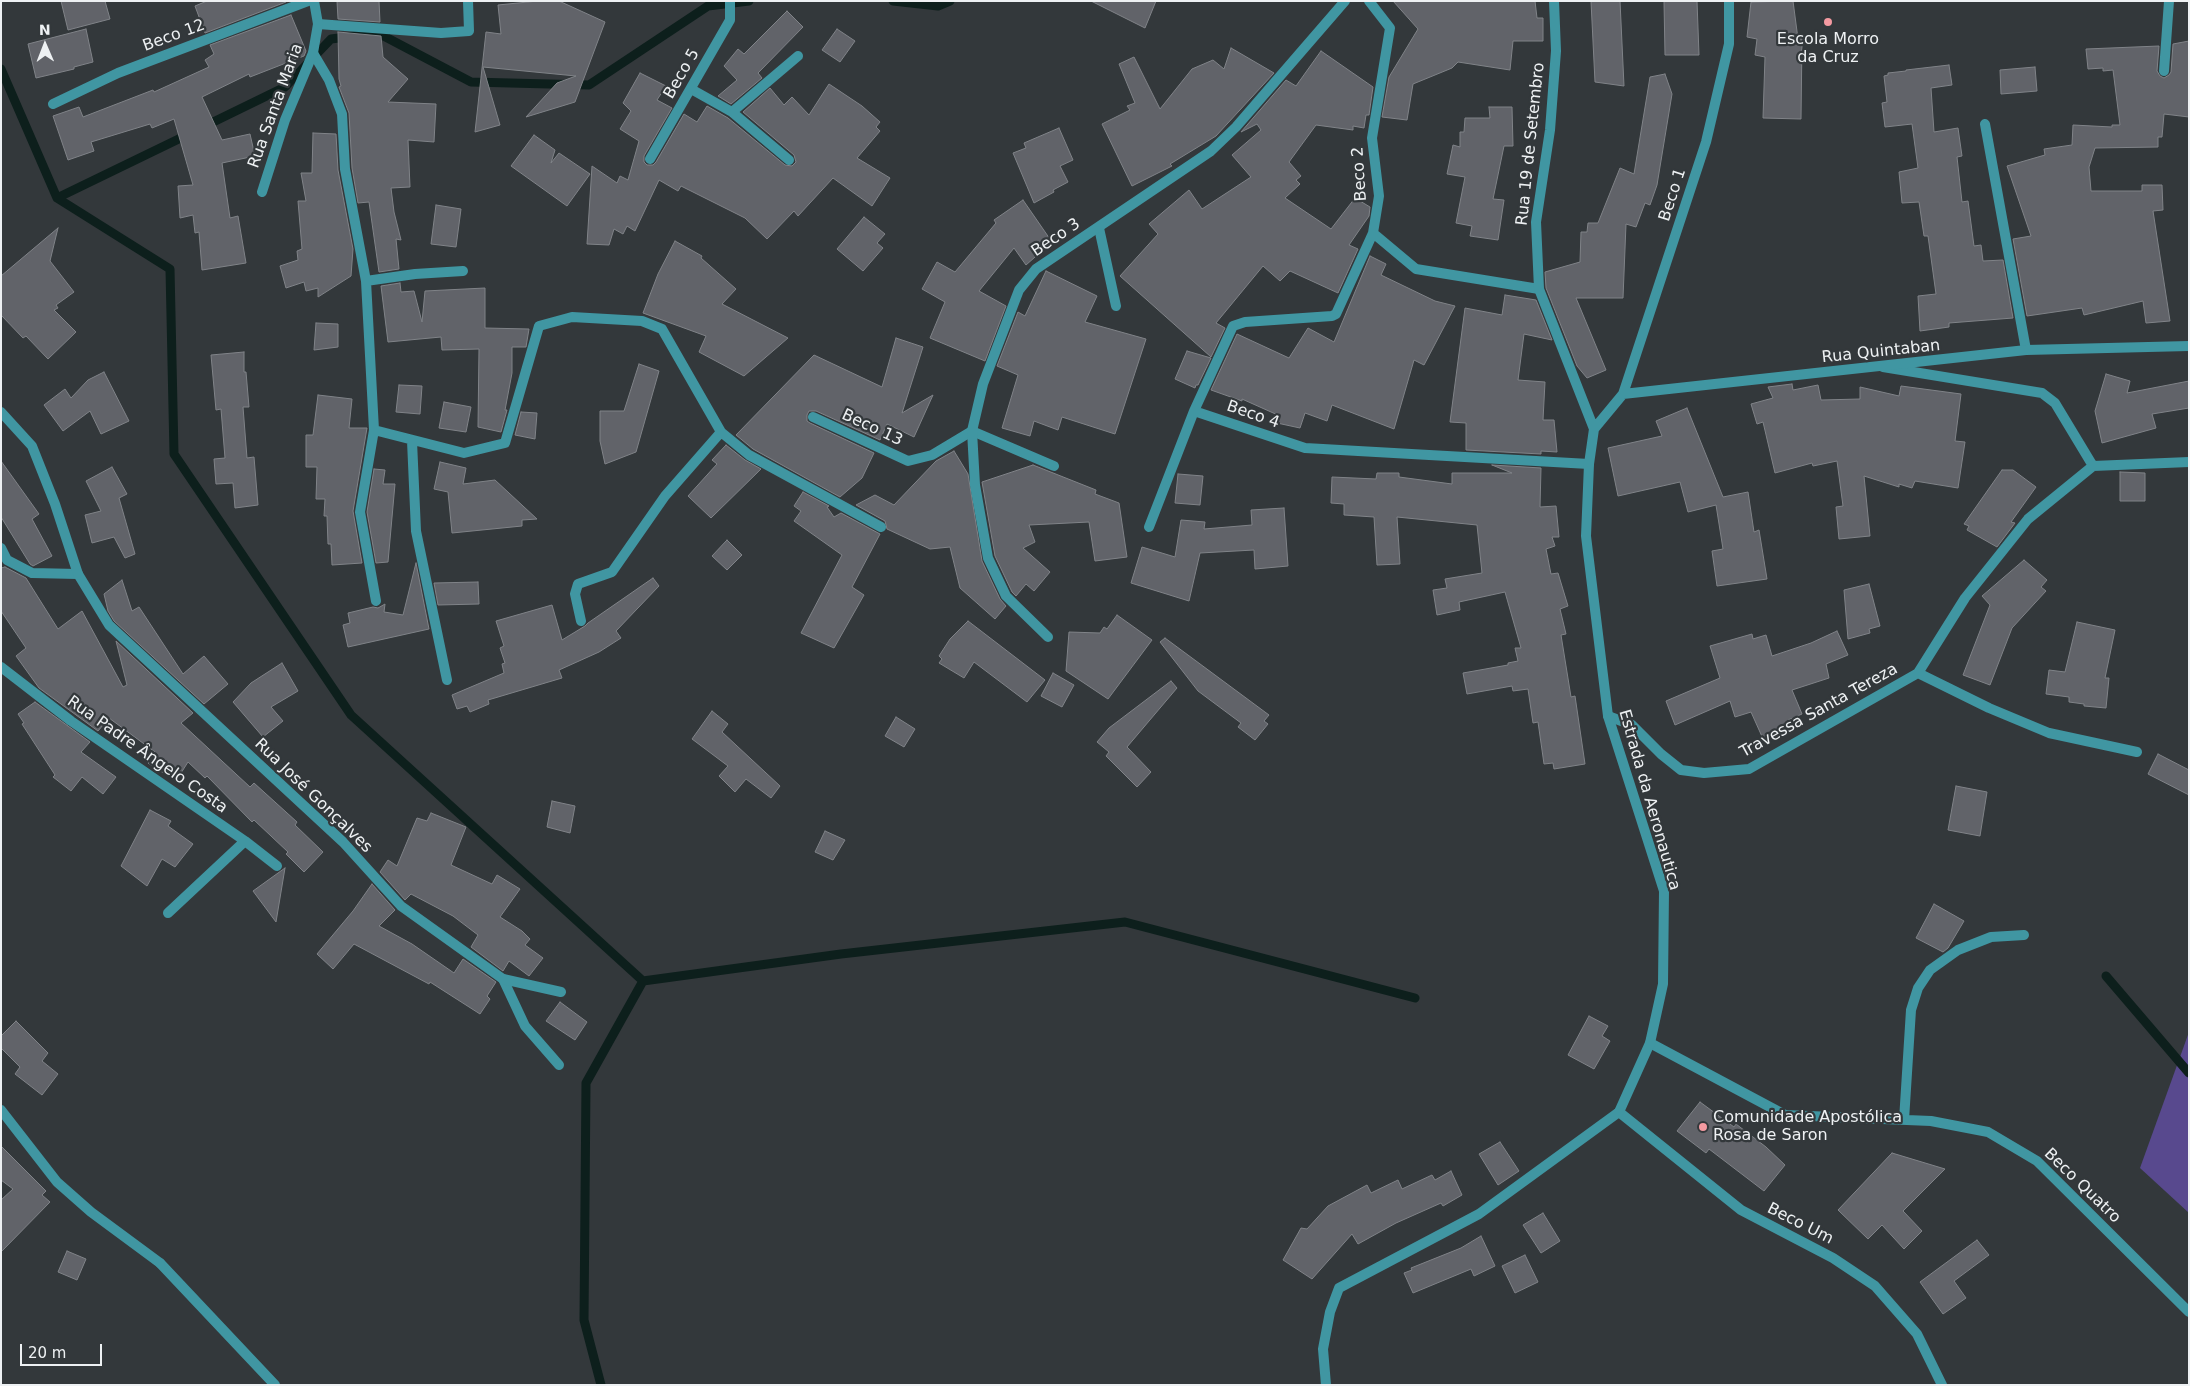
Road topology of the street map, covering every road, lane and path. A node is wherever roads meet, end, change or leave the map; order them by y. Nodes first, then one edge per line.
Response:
1 (308, 1) edge
2 (314, 1) edge
3 (468, 1) edge
4 (730, 1) edge
5 (1345, 1) edge
6 (1369, 1) edge
7 (1554, 1) edge
8 (1729, 1) edge
9 (2169, 1) edge
10 (318, 24) junction
11 (313, 53) junction
12 (798, 56) dead end
13 (2164, 71) dead end
14 (691, 88) junction
15 (53, 104) dead end
16 (732, 112) junction
17 (1985, 124) dead end
18 (650, 159) dead end
19 (789, 160) dead end
20 (262, 192) dead end
21 (1099, 228) junction
22 (1373, 233) junction
23 (463, 271) dead end
24 (366, 281) junction
25 (1539, 289) junction
26 (1116, 306) dead end
27 (2189, 346) edge
28 (2026, 350) junction
29 (1880, 367) junction
30 (1623, 394) junction
31 (1194, 411) junction
32 (1, 412) edge
33 (813, 417) dead end
34 (1594, 429) junction
35 (374, 430) junction
36 (972, 431) junction
37 (721, 432) junction
38 (412, 441) junction
39 (2189, 462) edge
40 (1589, 464) junction
41 (1054, 466) dead end
42 (2093, 466) junction
43 (881, 527) dead end
44 (1150, 527) dead end
45 (1, 548) edge
46 (78, 574) junction
47 (376, 601) dead end
48 (581, 621) dead end
49 (1048, 637) dead end
50 (1, 667) edge
51 (1918, 674) junction
52 (447, 680) dead end
53 (1608, 716) junction
54 (2137, 752) dead end
55 (245, 841) junction
56 (277, 866) dead end
57 (168, 913) dead end
58 (2024, 935) dead end
59 (502, 979) junction
60 (561, 992) dead end
61 (1650, 1043) junction
62 (559, 1066) dead end
63 (1, 1110) edge
64 (1619, 1112) junction
65 (1904, 1120) junction
66 (2189, 1312) edge
67 (275, 1385) edge
68 (1326, 1385) edge
69 (1942, 1385) edge

1 - 15 street, Beco 12
2 - 10 street, Rua Santa Maria
3 - 10 street
4 - 14 street, Beco 5
5 - 21 street, Beco 3
6 - 22 street, Beco 2
7 - 25 street, Rua 19 de Setembro
8 - 30 street, Beco 1
9 - 13 street
10 - 11 street, Rua Santa Maria
11 - 20 street, Rua Santa Maria
11 - 24 street
12 - 16 street
14 - 16 street
14 - 18 street, Beco 5
16 - 19 street
17 - 28 street
21 - 26 street
21 - 36 street, Beco 3
22 - 25 street
22 - 31 street
23 - 24 street
24 - 35 street
25 - 34 street, Rua 19 de Setembro
27 - 28 street, Rua Quintaban
28 - 29 street, Rua Quintaban
29 - 30 street, Rua Quintaban
29 - 42 street
30 - 34 street
31 - 40 street, Beco 4
31 - 44 street
32 - 46 street, Rua José Gonçalves
33 - 36 street, Beco 13
34 - 40 street, Estrada da Aeronautica
35 - 38 street
35 - 47 street
36 - 41 street
36 - 49 street, Beco 3
37 - 38 street
37 - 43 street
37 - 48 street
38 - 52 street
39 - 42 street
40 - 53 street, Estrada da Aeronautica
42 - 51 street
45 - 46 street
46 - 59 street, Rua José Gonçalves
50 - 55 street, Rua Padre Ângelo Costa
51 - 53 street, Travessa Santa Tereza
51 - 54 street, Travessa Santa Tereza
53 - 61 street, Estrada da Aeronautica
55 - 56 street, Rua Padre Ângelo Costa
55 - 57 street
58 - 65 street
59 - 60 street, Rua José Gonçalves
59 - 62 street
61 - 64 street, Estrada da Aeronautica
61 - 65 street, Beco Quatro
63 - 67 street
64 - 68 street, Estrada da Aeronautica
64 - 69 street, Beco Um
65 - 66 street, Beco Quatro

